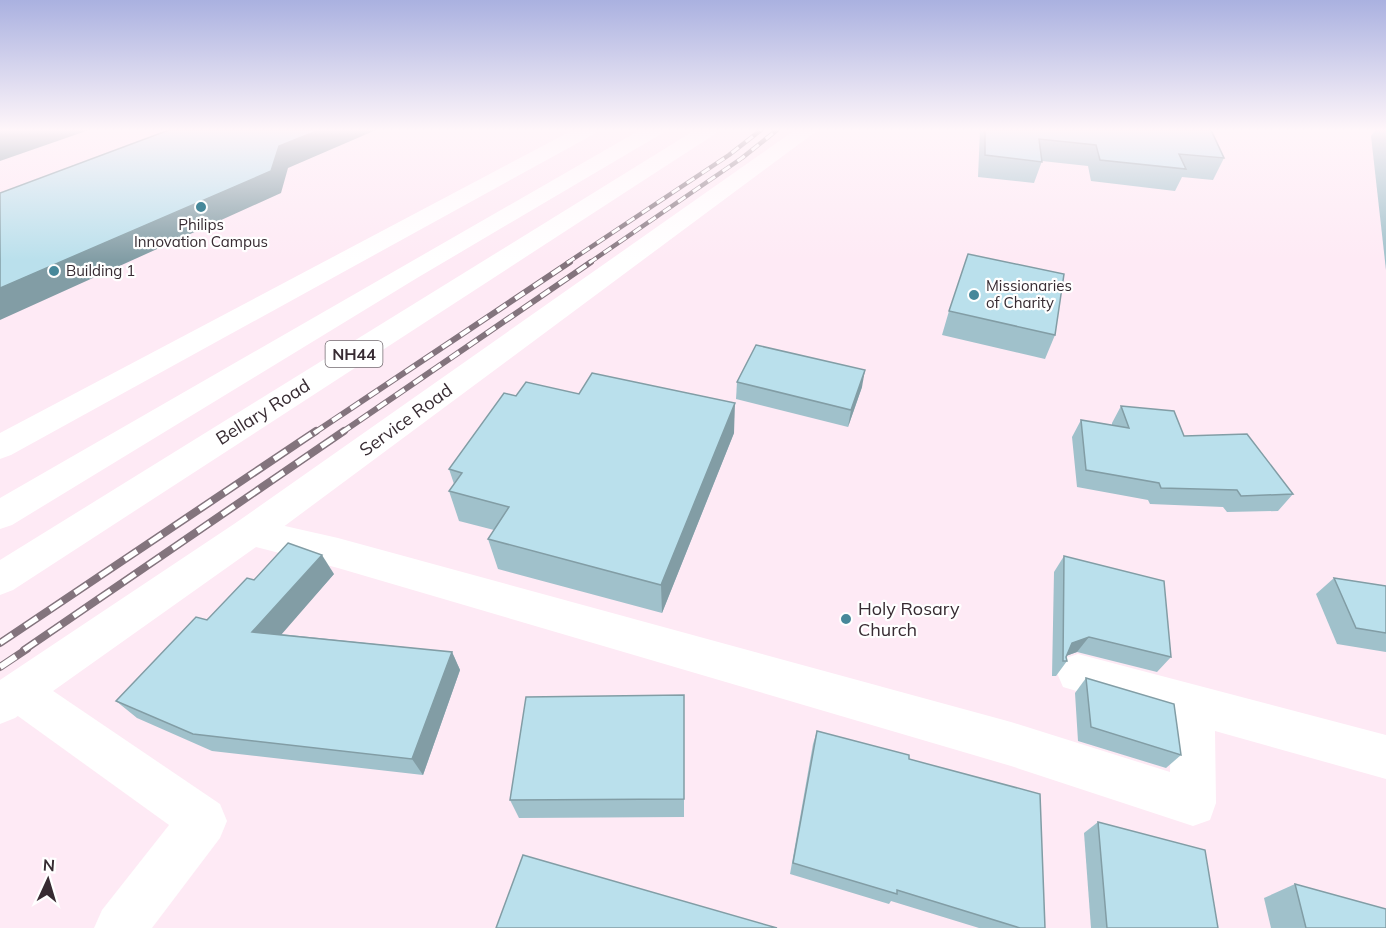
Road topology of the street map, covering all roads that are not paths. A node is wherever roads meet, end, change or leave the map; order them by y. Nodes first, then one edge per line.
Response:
1 (507, 173) edge
2 (578, 173) edge
3 (640, 173) edge
4 (747, 173) edge
5 (0, 447) edge
6 (0, 515) edge
7 (250, 532) junction
8 (0, 579) edge
9 (1078, 673) dead end
10 (9, 698) edge
11 (1193, 703) junction
12 (1386, 757) edge
13 (120, 928) edge

1 - 5 main road
2 - 6 main road, NH44
3 - 8 main road, Bellary Road / NH44
4 - 7 main road, Service Road
7 - 10 main road, Service Road
7 - 11 main road
9 - 11 main road
10 - 13 main road
11 - 12 main road

